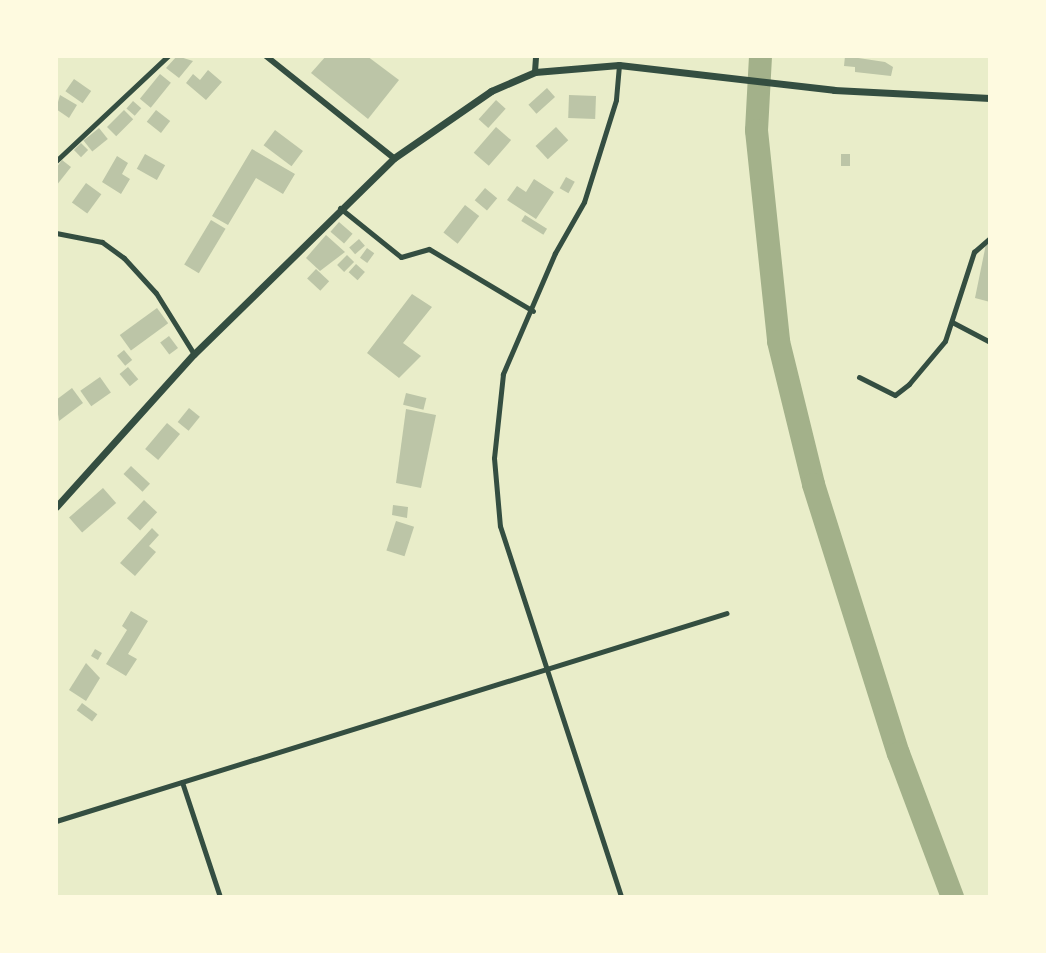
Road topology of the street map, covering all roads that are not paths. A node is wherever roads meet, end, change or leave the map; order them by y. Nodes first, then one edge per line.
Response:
1 (167, 56) edge
2 (266, 56) edge
3 (536, 56) edge
4 (619, 65) junction
5 (535, 72) junction
6 (990, 98) edge
7 (394, 158) junction
8 (56, 161) edge
9 (340, 208) junction
10 (56, 233) edge
11 (990, 238) edge
12 (533, 311) junction
13 (952, 322) junction
14 (990, 342) edge
15 (194, 354) junction
16 (859, 377) dead end
17 (56, 507) edge
18 (727, 613) dead end
19 (546, 670) junction
20 (182, 782) junction
21 (56, 821) edge
22 (220, 897) edge
23 (621, 897) edge

1 - 8 street
2 - 7 street
3 - 5 street
4 - 5 main road
4 - 6 main road
4 - 12 street
5 - 7 main road
7 - 9 main road
9 - 12 street
9 - 15 main road
10 - 15 street
11 - 13 street
12 - 19 street
13 - 14 street
13 - 16 street
15 - 17 main road
18 - 19 street
19 - 20 street
19 - 23 street
20 - 21 street
20 - 22 street

